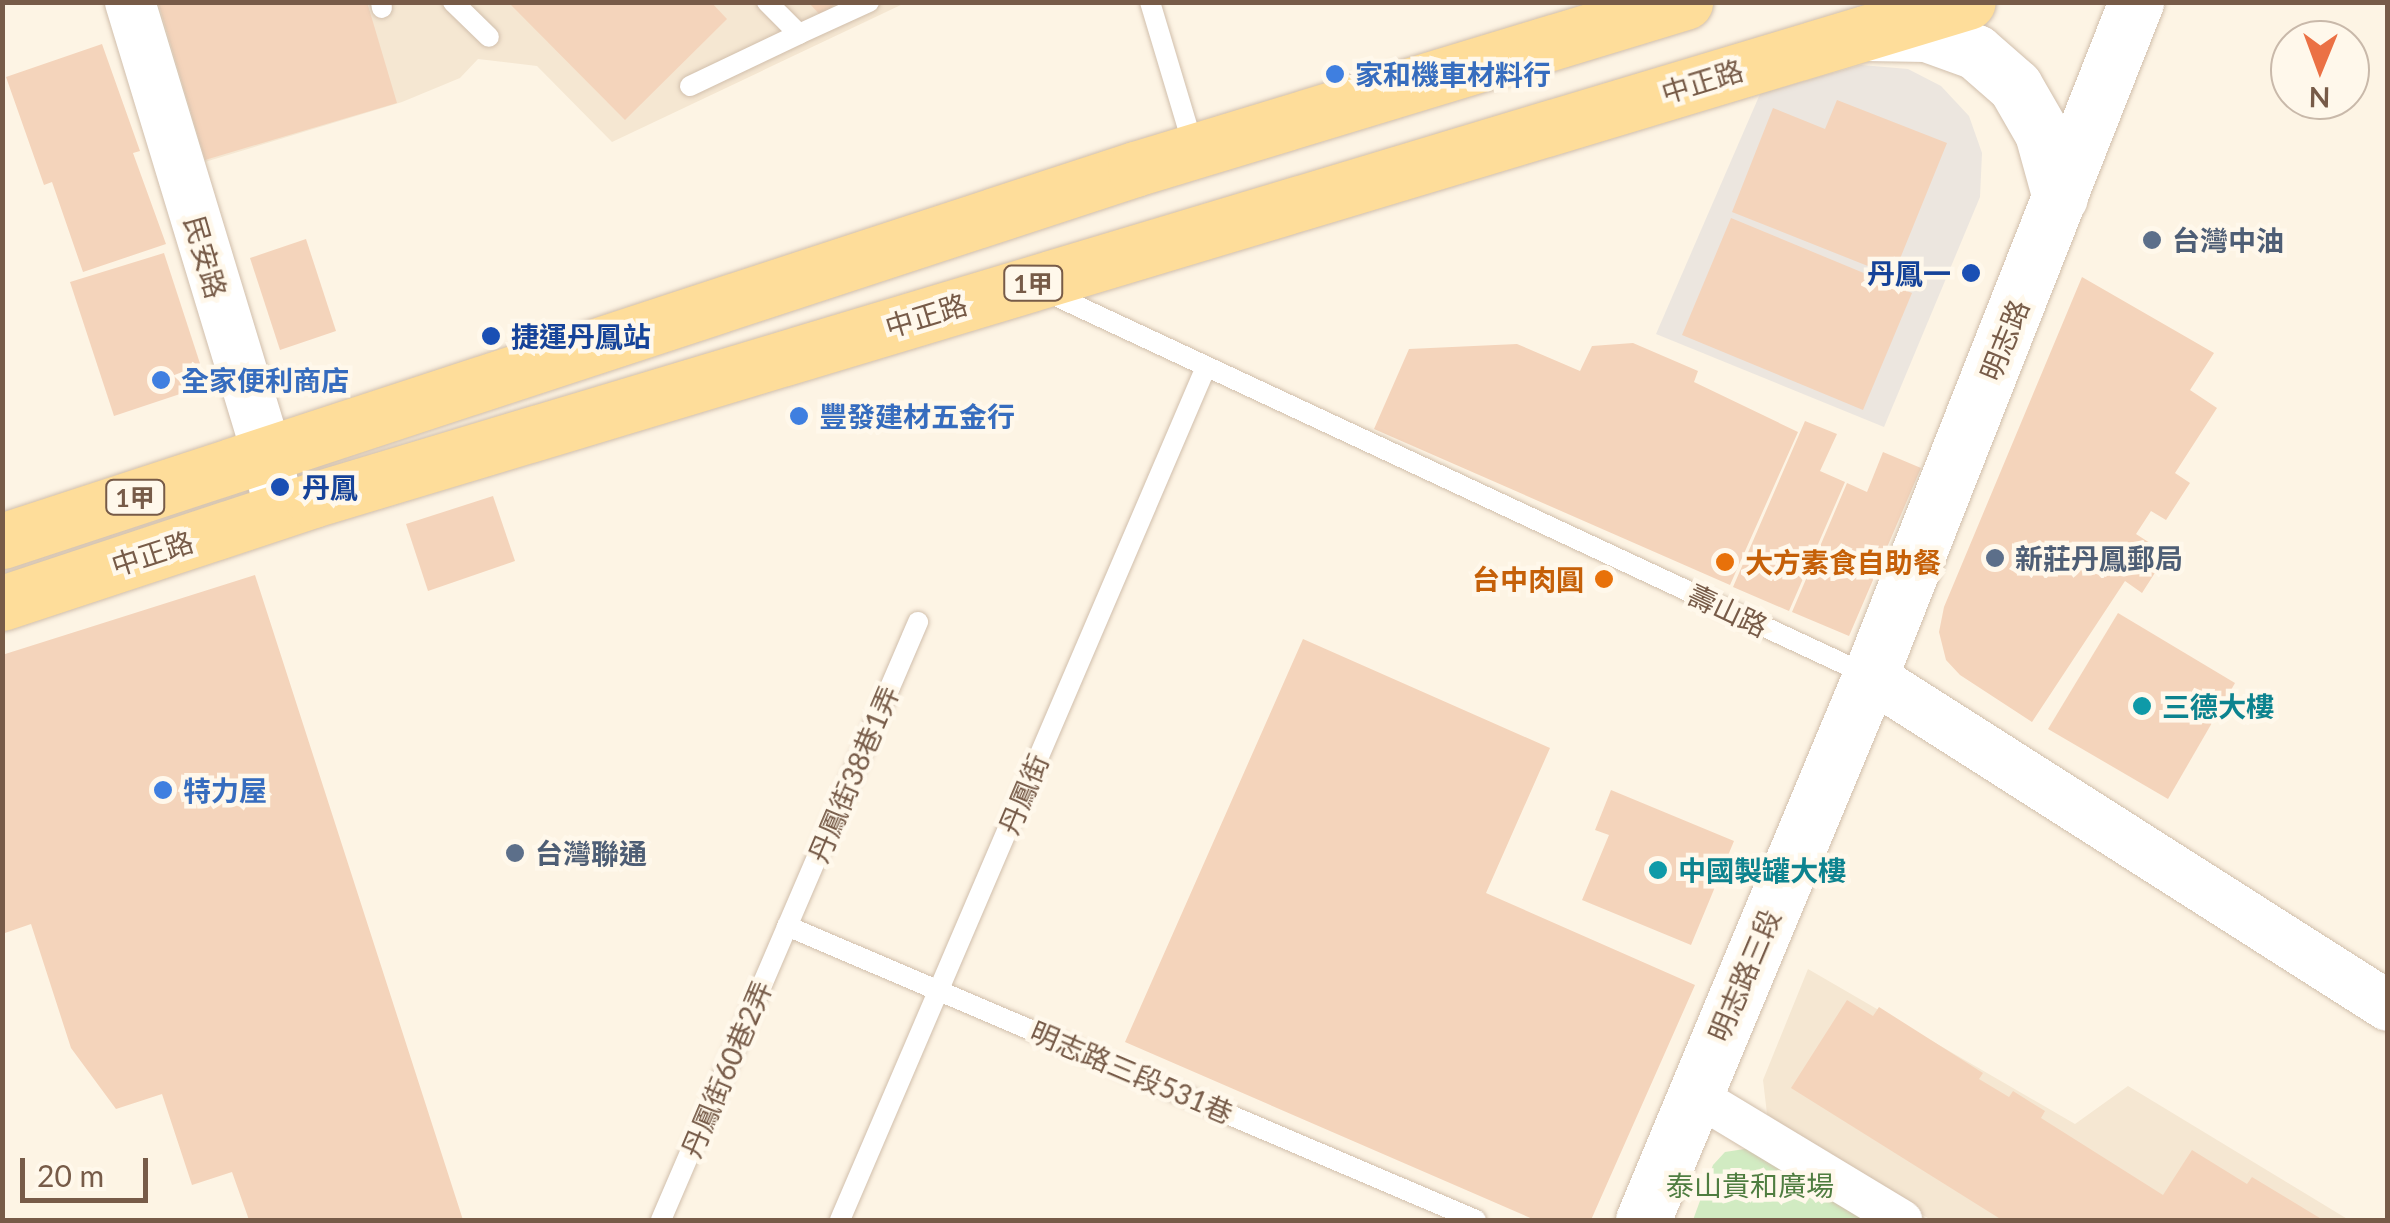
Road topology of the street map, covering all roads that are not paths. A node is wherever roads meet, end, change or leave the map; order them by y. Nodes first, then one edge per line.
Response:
1 (130, 2) edge
2 (452, 2) edge
3 (767, 2) edge
4 (868, 2) edge
5 (1150, 2) edge
6 (1685, 2) edge
7 (1968, 2) edge
8 (2136, 2) edge
9 (799, 34) junction
10 (1859, 34) junction
11 (488, 38) dead end
12 (690, 86) dead end
13 (1195, 151) junction
14 (2060, 198) junction
15 (1029, 284) junction
16 (1206, 367) junction
17 (267, 454) junction
18 (280, 511) junction
19 (2, 540) edge
20 (2, 603) edge
21 (918, 622) dead end
22 (1870, 676) junction
23 (787, 926) junction
24 (939, 988) junction
25 (2388, 1006) edge
26 (1695, 1095) junction
27 (669, 1218) edge
28 (840, 1220) edge
29 (1476, 1220) edge
30 (1643, 1220) edge
31 (1902, 1220) edge

1 - 17 street, 民安路
2 - 11 lane
3 - 9 lane
4 - 9 lane
5 - 13 lane
6 - 13 main road, 1甲
7 - 10 main road, 中正路 / 1甲
8 - 14 main road, 明志路
9 - 12 lane
10 - 14 main road
10 - 15 main road, 中正路 / 1甲
13 - 17 main road, 1甲
14 - 22 main road, 明志路
15 - 16 lane, 壽山路
15 - 18 main road, 中正路 / 1甲
16 - 22 lane, 壽山路
16 - 24 lane, 丹鳳街
17 - 18 street, 民安路
17 - 19 main road, 1甲
18 - 20 main road, 中正路 / 1甲
21 - 23 lane, 丹鳳街38巷1弄
22 - 25 street, 壽山路
22 - 26 main road, 明志路三段
23 - 24 lane, 明志路三段531巷
23 - 27 lane, 丹鳳街60巷2弄
24 - 28 lane, 丹鳳街
24 - 29 lane, 明志路三段531巷
26 - 30 main road, 明志路三段
26 - 31 street

